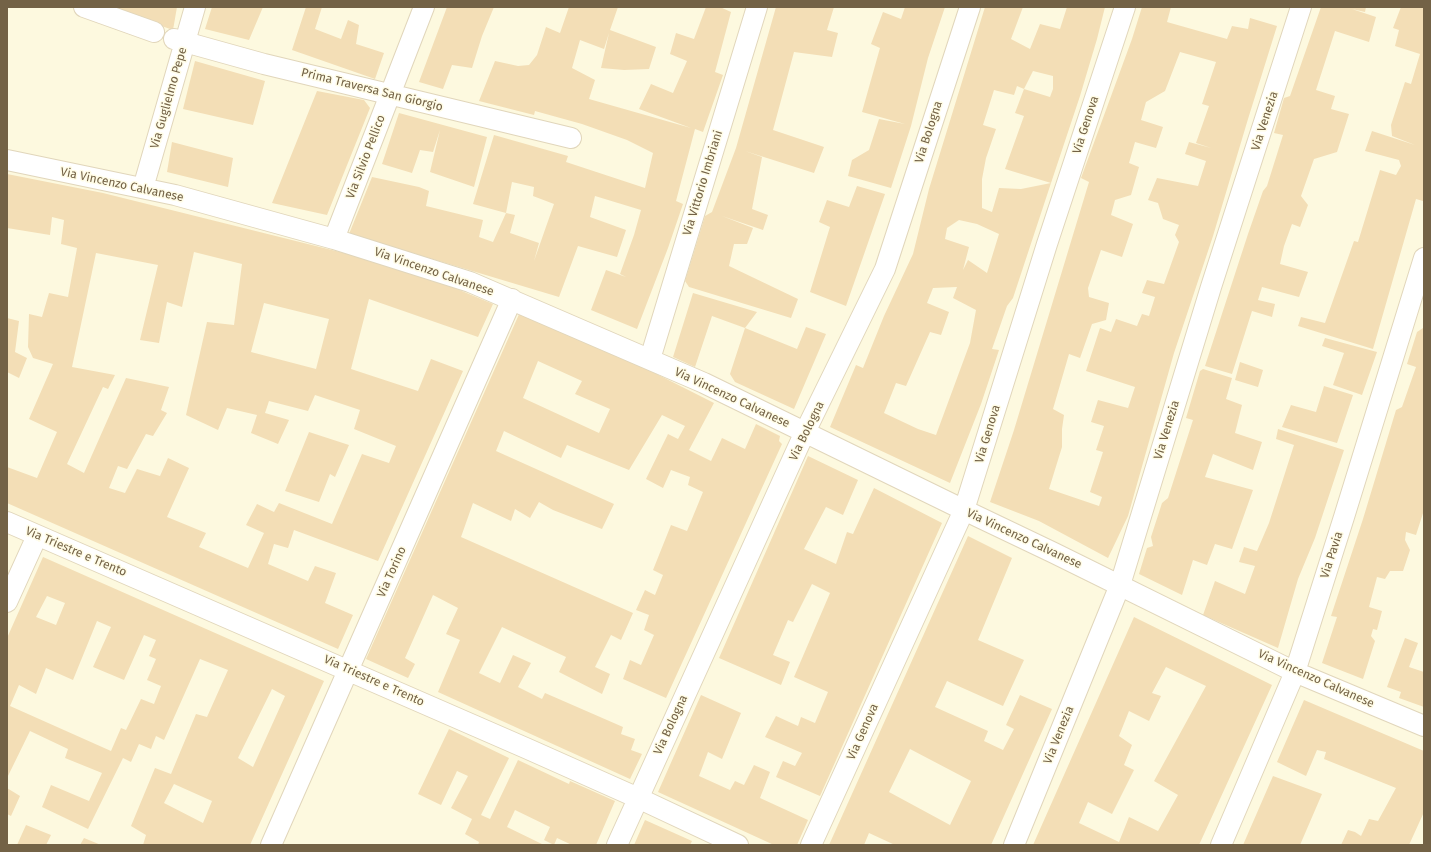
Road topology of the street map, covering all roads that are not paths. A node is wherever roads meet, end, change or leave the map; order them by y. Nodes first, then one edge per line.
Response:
1 (84, 7) edge
2 (195, 7) edge
3 (424, 7) edge
4 (757, 7) edge
5 (970, 7) edge
6 (1124, 7) edge
7 (1301, 7) edge
8 (154, 32) dead end
9 (179, 41) junction
10 (391, 95) junction
11 (571, 138) dead end
12 (7, 160) edge
13 (143, 188) junction
14 (334, 239) junction
15 (1424, 258) edge
16 (512, 299) junction
17 (650, 359) junction
18 (805, 434) junction
19 (964, 510) junction
20 (7, 522) edge
21 (37, 536) junction
22 (1120, 585) junction
23 (7, 602) edge
24 (349, 670) junction
25 (1295, 672) junction
26 (1424, 726) edge
27 (638, 798) junction
28 (271, 845) edge
29 (617, 845) edge
30 (738, 845) edge
31 (811, 845) edge
32 (1014, 845) edge
33 (1221, 845) edge

1 - 8 street
2 - 9 street, Via Guglielmo Pepe
3 - 10 street, Via Silvio Pellico
4 - 17 street, Via Vittorio Imbriani
5 - 18 street, Via Bologna
6 - 19 street, Via Genova
7 - 22 street, Via Venezia
9 - 10 street, Prima Traversa San Giorgio
9 - 13 street, Via Guglielmo Pepe
10 - 11 street, Prima Traversa San Giorgio
10 - 14 street, Via Silvio Pellico
12 - 13 street, Via Vincenzo Calvanese
13 - 14 street, Via Vincenzo Calvanese
14 - 16 street, Via Vincenzo Calvanese
15 - 25 street, Via Pavia
16 - 17 street, Via Vincenzo Calvanese
16 - 24 street, Via Torino
17 - 18 street, Via Vincenzo Calvanese
18 - 19 street, Via Vincenzo Calvanese
18 - 27 street, Via Bologna
19 - 22 street, Via Vincenzo Calvanese
19 - 31 street, Via Genova
20 - 21 street, Via Triestre e Trento
21 - 23 street
21 - 24 street, Via Triestre e Trento
22 - 25 street, Via Vincenzo Calvanese
22 - 32 street, Via Venezia
24 - 27 street, Via Triestre e Trento
24 - 28 street, Via Torino
25 - 26 street, Via Vincenzo Calvanese
25 - 33 street, Via Pavia
27 - 29 street, Via Bologna
27 - 30 street, Via Triestre e Trento

